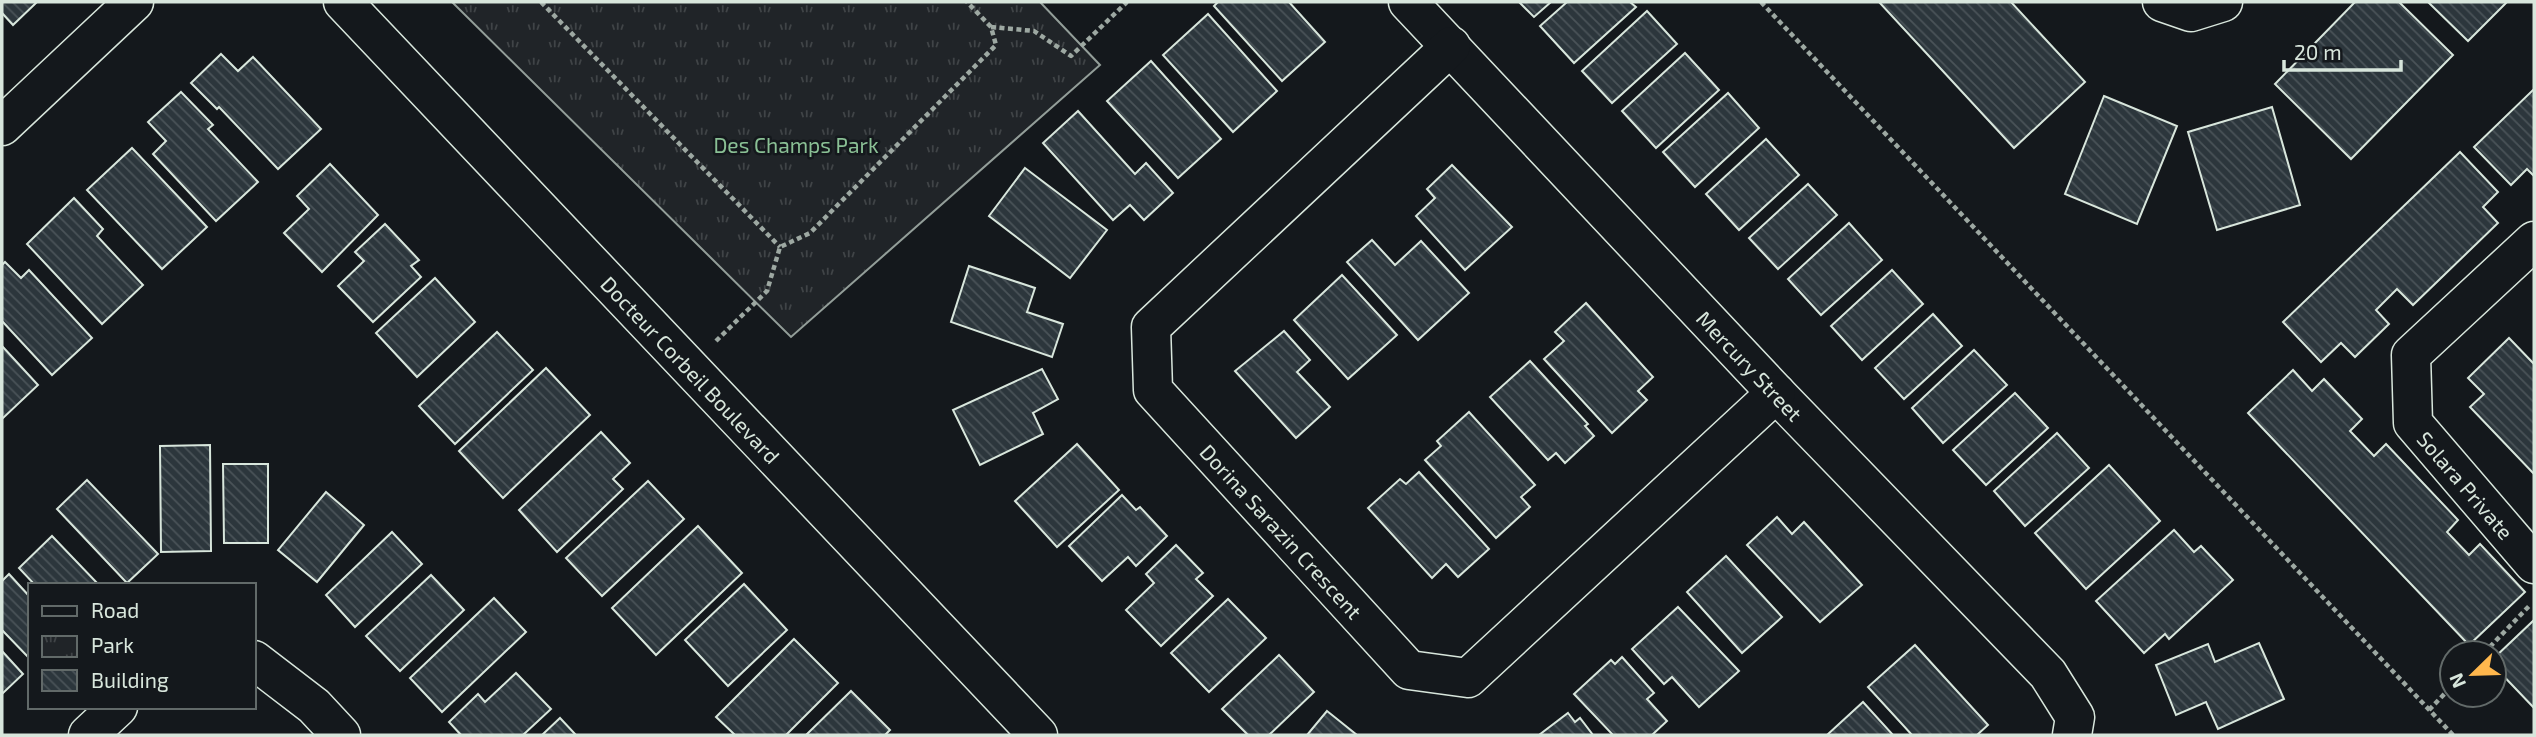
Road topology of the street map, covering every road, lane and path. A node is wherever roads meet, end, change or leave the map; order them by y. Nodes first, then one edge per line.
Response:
1 (134, 2) edge
2 (343, 2) edge
3 (541, 2) edge
4 (967, 2) edge
5 (1127, 2) edge
6 (1408, 2) edge
7 (1761, 2) edge
8 (2162, 2) edge
9 (2223, 2) edge
10 (991, 27) junction
11 (1451, 46) junction
12 (2, 126) edge
13 (2534, 241) edge
14 (780, 247) junction
15 (687, 368) junction
16 (1776, 393) junction
17 (2534, 564) edge
18 (2534, 600) edge
19 (2497, 639) edge
20 (256, 662) edge
21 (2438, 700) edge
22 (116, 709) edge
23 (2428, 710) junction
24 (88, 735) edge
25 (341, 735) edge
26 (1038, 735) edge
27 (2072, 735) edge
28 (2453, 735) edge

1 - 12 street
2 - 15 street, Docteur Corbeil Boulevard
3 - 14 path
4 - 10 path
5 - 10 path
6 - 11 street, Mercury Street
7 - 23 path
8 - 9 street
10 - 14 path
11 - 16 street, Mercury Street
11 - 16 street, Dorina Sarazin Crescent
13 - 17 street, Solara Private
14 - 15 path
15 - 26 street, Docteur Corbeil Boulevard
16 - 27 street, Mercury Street
18 - 19 path
20 - 25 street
21 - 23 path
22 - 24 street
23 - 28 path

